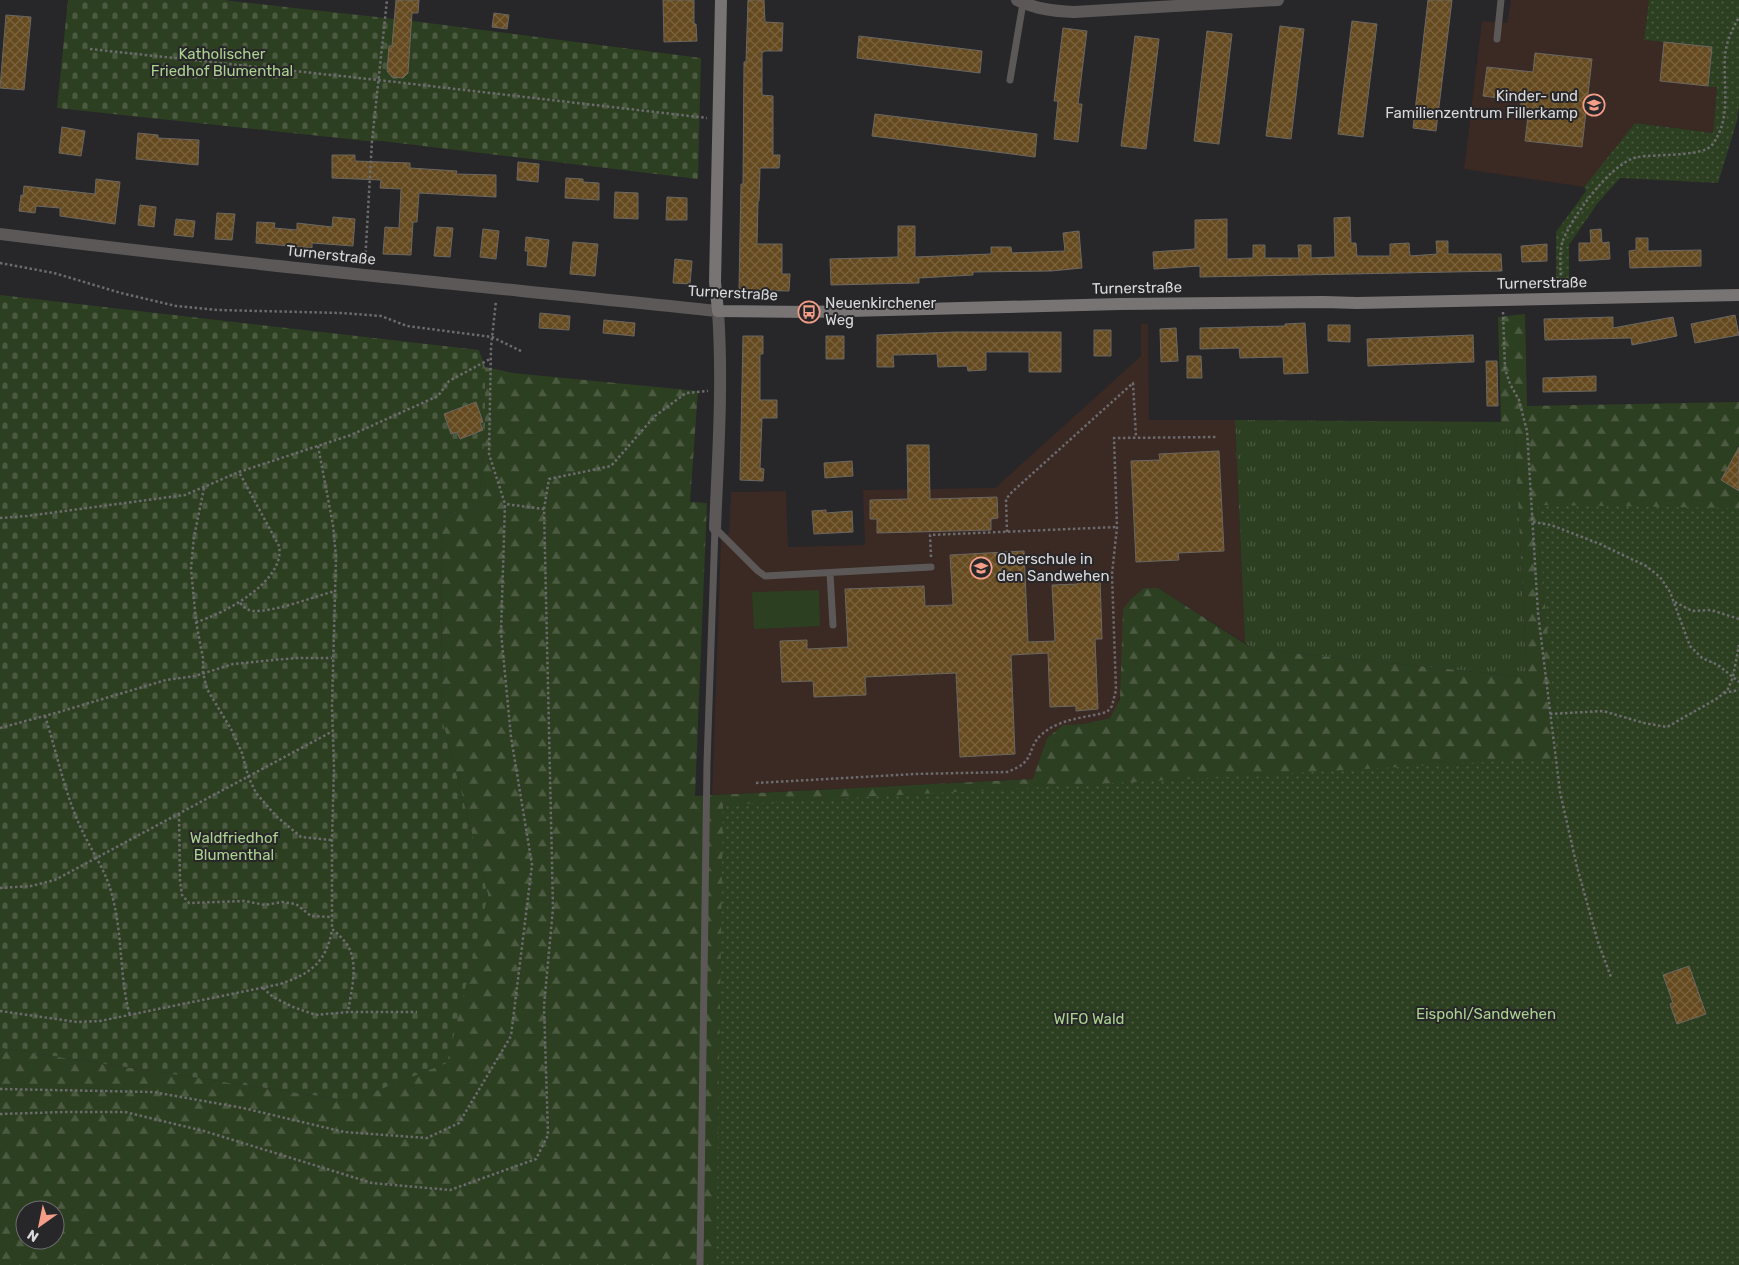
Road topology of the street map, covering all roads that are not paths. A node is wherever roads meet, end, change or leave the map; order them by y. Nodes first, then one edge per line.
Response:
1 (721, 0) edge
2 (1278, 0) edge
3 (1502, 0) edge
4 (1020, 1) edge
5 (1497, 39) dead end
6 (1010, 80) dead end
7 (0, 234) edge
8 (1739, 295) edge
9 (718, 311) junction
10 (714, 528) junction
11 (931, 567) road end
12 (830, 573) junction
13 (833, 625) dead end
14 (700, 1265) edge

1 - 9 street
2 - 4 street
3 - 5 lane
4 - 6 lane
7 - 9 street, Turnerstraße
8 - 9 street, Turnerstraße
9 - 10 street
10 - 12 lane
10 - 14 lane
11 - 12 lane
12 - 13 lane

